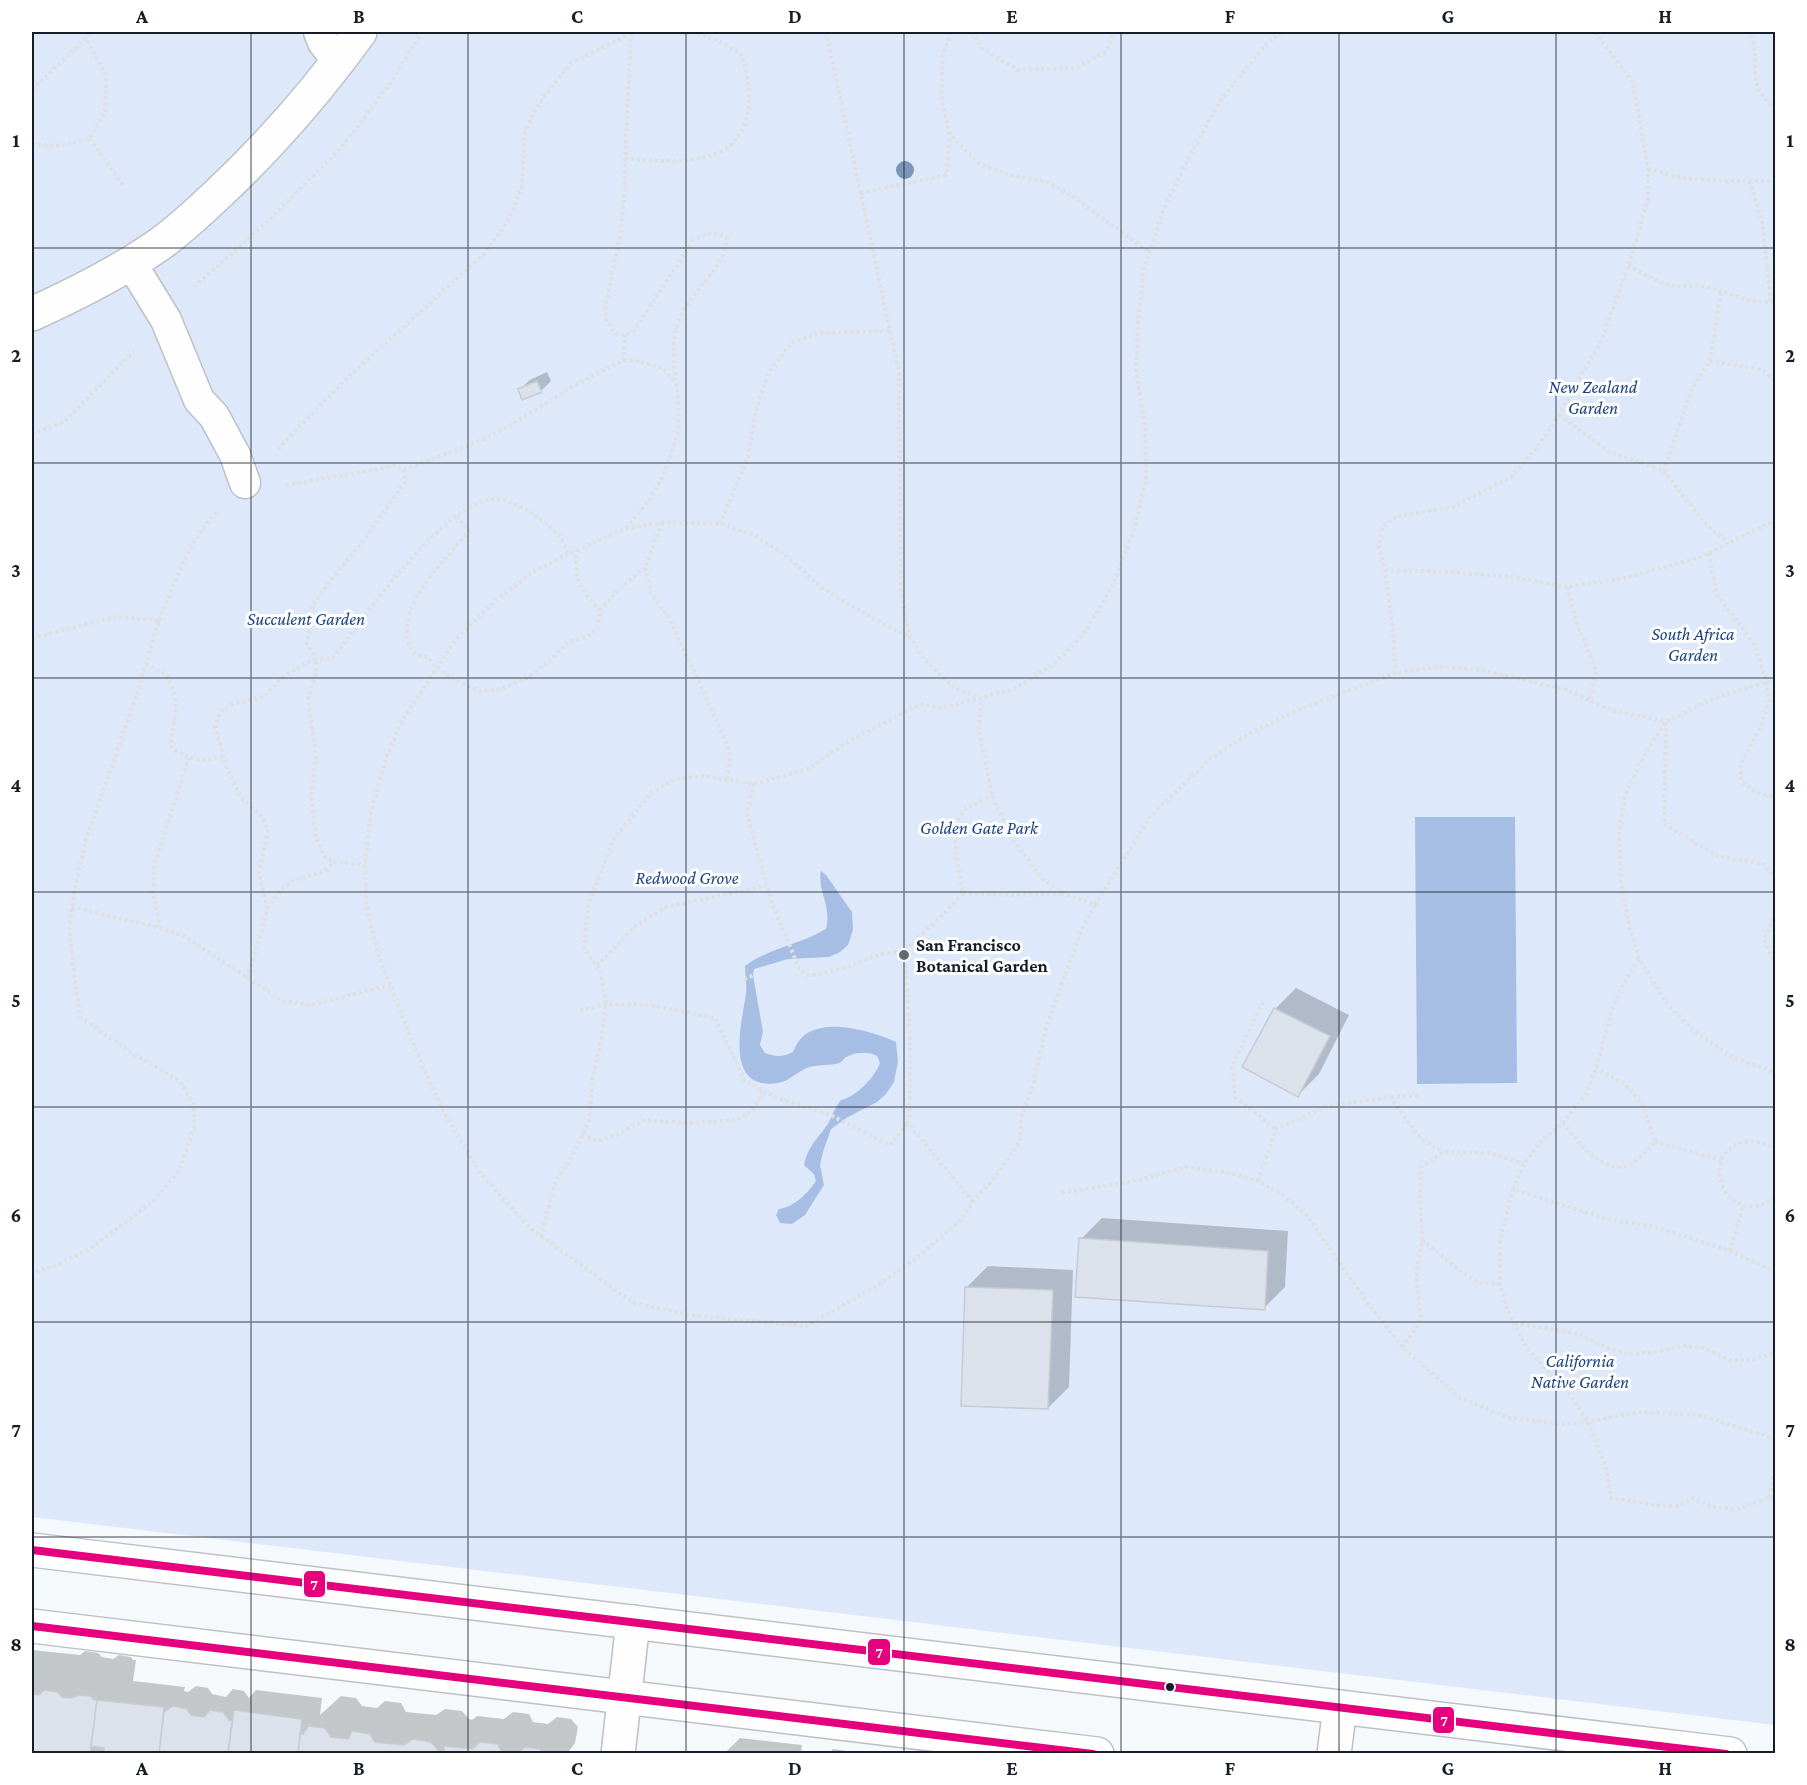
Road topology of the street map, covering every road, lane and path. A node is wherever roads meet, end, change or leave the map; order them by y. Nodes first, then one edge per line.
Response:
1 (90, 32) edge
2 (319, 32) edge
3 (360, 32) edge
4 (422, 32) edge
5 (631, 32) edge
6 (693, 32) edge
7 (825, 32) edge
8 (951, 32) edge
9 (972, 32) edge
10 (1114, 32) edge
11 (1282, 32) edge
12 (1595, 32) edge
13 (1746, 32) edge
14 (86, 39) junction
15 (338, 62) junction
16 (32, 90) edge
17 (1776, 112) edge
18 (950, 135) junction
19 (89, 139) junction
20 (32, 144) edge
21 (625, 158) junction
22 (1648, 169) junction
23 (1749, 181) junction
24 (1776, 181) edge
25 (125, 187) dead end
26 (861, 193) junction
27 (1149, 252) junction
28 (131, 263) junction
29 (1628, 266) junction
30 (1721, 292) junction
31 (1773, 303) edge
32 (32, 314) edge
33 (166, 320) junction
34 (890, 331) junction
35 (625, 335) junction
36 (623, 361) junction
37 (1710, 361) junction
38 (1776, 381) edge
39 (676, 384) junction
40 (1559, 415) junction
41 (32, 434) edge
42 (404, 470) dead end
43 (1664, 471) junction
44 (405, 482) dead end
45 (245, 483) joint
46 (457, 516) junction
47 (1776, 520) edge
48 (662, 522) junction
49 (720, 524) junction
50 (625, 529) junction
51 (1728, 544) junction
52 (577, 550) junction
53 (1709, 553) junction
54 (568, 554) junction
55 (645, 567) junction
56 (1385, 570) junction
57 (1567, 587) junction
58 (600, 611) junction
59 (910, 637) junction
60 (32, 638) edge
61 (316, 659) junction
62 (146, 664) junction
63 (436, 668) junction
64 (1395, 673) junction
65 (1776, 678) edge
66 (1766, 681) junction
67 (981, 698) junction
68 (1590, 700) junction
69 (1666, 722) junction
70 (222, 756) junction
71 (189, 758) junction
72 (727, 780) junction
73 (754, 784) junction
74 (1776, 795) edge
75 (992, 796) junction
76 (334, 862) junction
77 (365, 866) junction
78 (1776, 880) edge
79 (766, 886) junction
80 (963, 893) junction
81 (1065, 894) junction
82 (1095, 905) junction
83 (72, 907) junction
84 (267, 909) junction
85 (1776, 913) edge
86 (160, 928) junction
87 (904, 951) junction
88 (1639, 958) junction
89 (1776, 964) edge
90 (597, 966) junction
91 (754, 975) dead end
92 (247, 978) junction
93 (744, 979) dead end
94 (390, 985) junction
95 (1263, 1002) dead end
96 (606, 1005) junction
97 (580, 1010) dead end
98 (1596, 1068) junction
99 (1776, 1073) edge
100 (763, 1091) junction
101 (1419, 1095) dead end
102 (1390, 1097) junction
103 (908, 1123) junction
104 (1563, 1123) junction
105 (1276, 1129) junction
106 (582, 1135) junction
107 (1655, 1142) junction
108 (1776, 1150) edge
109 (1443, 1152) junction
110 (1722, 1160) junction
111 (1524, 1164) junction
112 (1258, 1181) junction
113 (1514, 1189) junction
114 (1062, 1193) dead end
115 (1776, 1198) edge
116 (973, 1202) junction
117 (1743, 1206) junction
118 (541, 1237) junction
119 (1422, 1240) junction
120 (1730, 1251) junction
121 (1776, 1272) edge
122 (32, 1273) edge
123 (1500, 1284) junction
124 (1515, 1323) junction
125 (1403, 1348) junction
126 (1776, 1352) edge
127 (1588, 1422) junction
128 (1776, 1439) edge
129 (1776, 1468) edge
130 (1770, 1497) junction
131 (1776, 1502) edge
132 (32, 1550) edge
133 (633, 1622) junction
134 (32, 1626) edge
135 (625, 1697) junction
136 (1340, 1707) junction
137 (618, 1754) edge
138 (1096, 1754) edge
139 (1334, 1754) edge
140 (1730, 1754) edge

1 - 14 path
2 - 15 lane
3 - 15 main road
4 - 33 path
5 - 21 path
5 - 45 path
6 - 21 path
7 - 26 path
8 - 18 path
9 - 10 path
11 - 27 path
12 - 22 path
13 - 17 path
14 - 16 path
14 - 19 path
15 - 28 main road
18 - 26 path
18 - 27 path
19 - 20 path
19 - 25 path
21 - 35 path
22 - 23 path
22 - 29 path
23 - 24 path
23 - 31 path
26 - 34 path
27 - 67 path
28 - 32 main road
28 - 33 lane
29 - 30 path
29 - 40 path
30 - 31 path
30 - 37 path
33 - 41 path
33 - 45 lane
34 - 49 path
34 - 59 path
35 - 36 path
35 - 39 path
36 - 39 path
36 - 42 path
37 - 38 path
37 - 43 path
39 - 50 path
40 - 43 path
40 - 56 path
43 - 51 path
44 - 61 path
46 - 54 path
46 - 61 path
46 - 63 path
47 - 51 path
48 - 49 path
48 - 50 path
48 - 55 path
49 - 59 path
50 - 52 path
51 - 53 path
52 - 54 path
52 - 58 path
53 - 57 path
53 - 66 path
54 - 63 path
55 - 58 path
55 - 72 path
56 - 57 path
56 - 64 path
57 - 68 path
58 - 63 path
59 - 67 path
60 - 62 path
61 - 70 path
61 - 76 path
62 - 71 path
62 - 83 path
63 - 77 path
64 - 68 path
64 - 82 path
65 - 66 path
66 - 69 path
66 - 74 path
67 - 73 path
67 - 75 path
68 - 69 path
69 - 78 path
69 - 88 path
70 - 71 path
70 - 84 path
71 - 86 path
72 - 73 path
72 - 90 path
73 - 79 path
75 - 80 path
75 - 81 path
76 - 77 path
76 - 84 path
77 - 94 path
79 - 87 path
79 - 90 path
80 - 81 path
80 - 87 path
81 - 82 path
82 - 116 path
83 - 86 path
83 - 122 path
84 - 92 path
85 - 89 path
86 - 92 path
87 - 103 path
88 - 98 path
88 - 99 path
90 - 96 path
91 - 93 path
92 - 94 path
94 - 118 path
95 - 105 path
96 - 97 path
96 - 100 path
96 - 106 path
98 - 104 path
98 - 107 path
100 - 103 path
100 - 106 path
101 - 102 path
102 - 105 path
102 - 109 path
103 - 116 path
104 - 107 path
104 - 111 path
105 - 112 path
106 - 118 path
107 - 110 path
108 - 110 path
109 - 111 path
109 - 119 path
110 - 117 path
111 - 113 path
112 - 114 path
112 - 125 path
113 - 120 path
113 - 123 path
115 - 117 path
116 - 118 path
117 - 120 path
119 - 123 path
119 - 125 path
120 - 121 path
123 - 124 path
124 - 126 path
124 - 127 path
125 - 127 path
127 - 128 path
127 - 130 path
129 - 130 path
130 - 131 path
132 - 133 main road
133 - 135 main road
133 - 136 main road
134 - 135 main road
135 - 137 main road
135 - 138 main road
136 - 139 main road
136 - 140 main road

